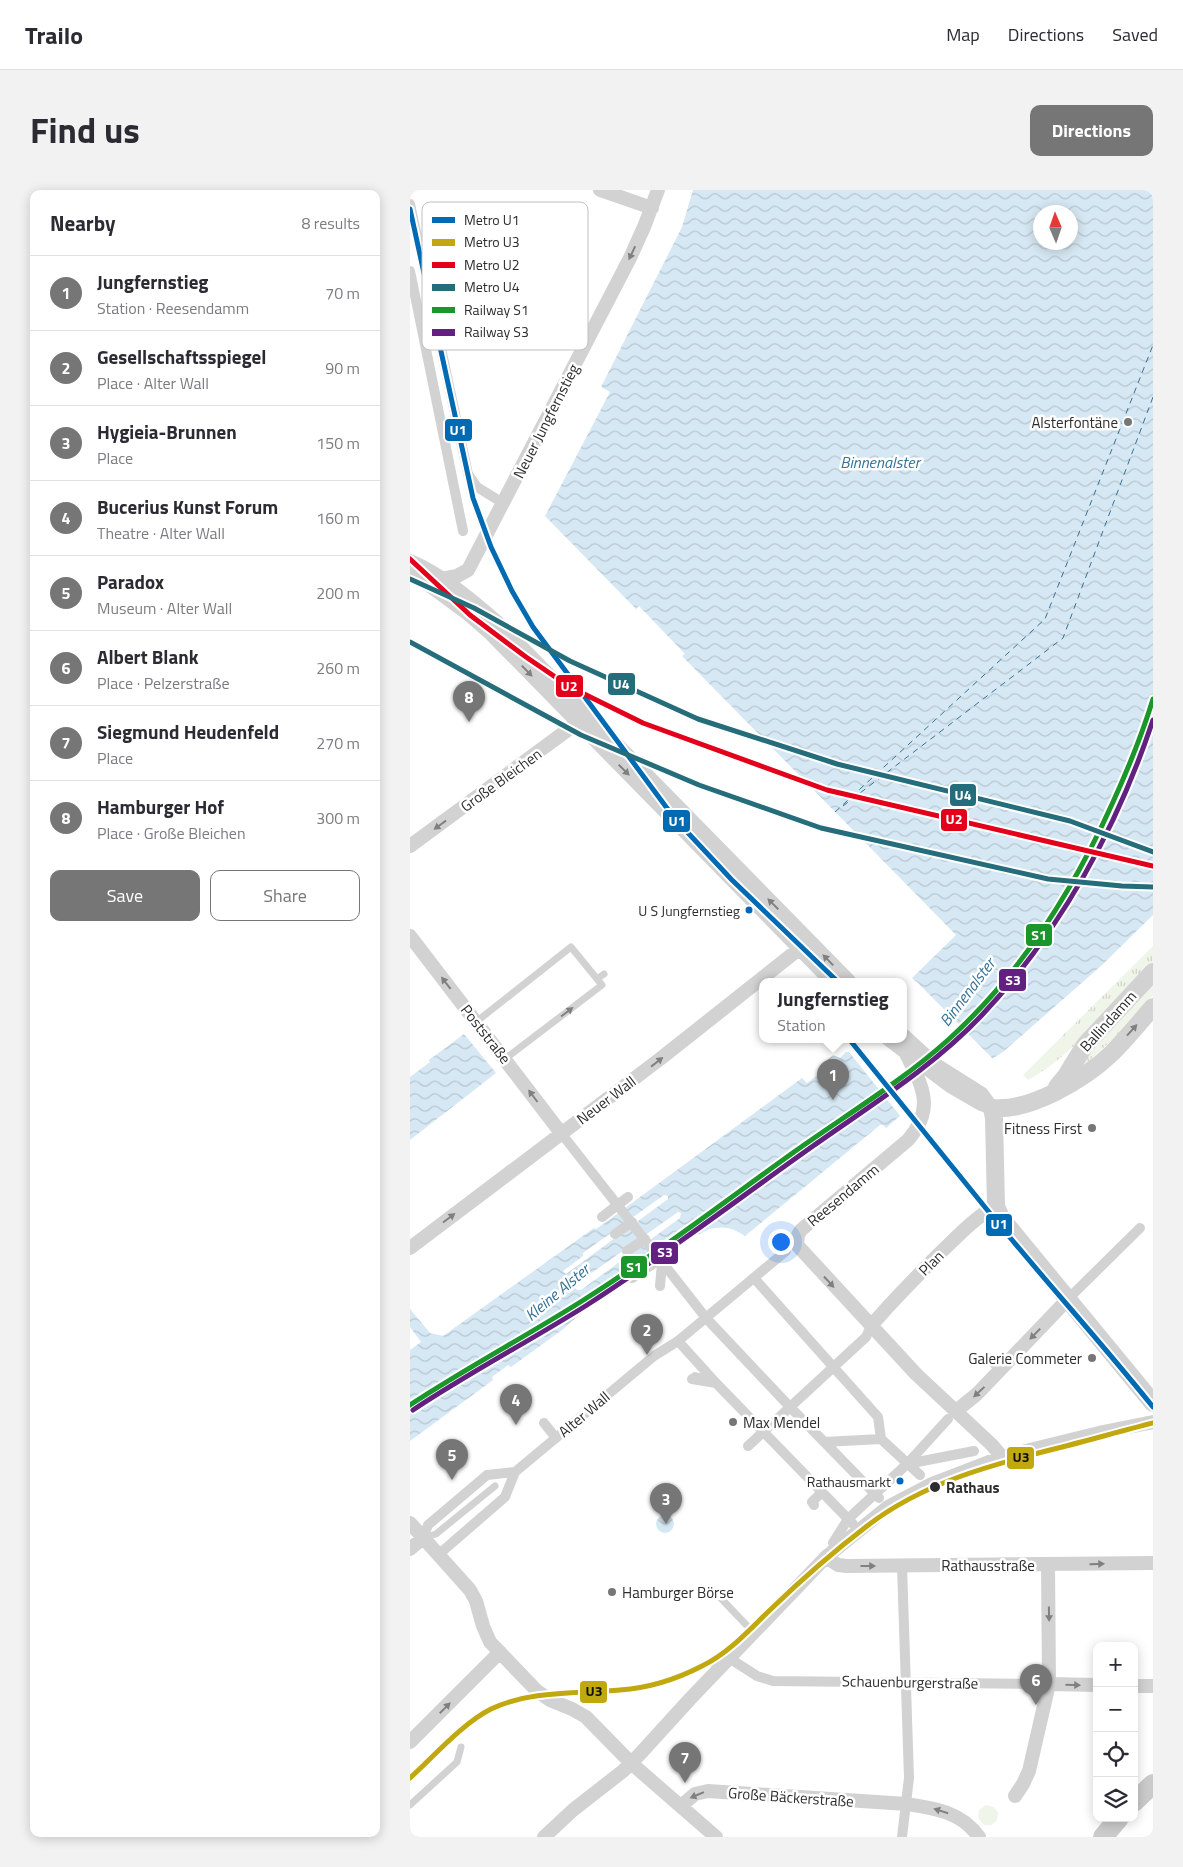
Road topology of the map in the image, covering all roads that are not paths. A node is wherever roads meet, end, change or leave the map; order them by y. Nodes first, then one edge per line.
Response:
1 (600, 190) edge
2 (658, 190) edge
3 (410, 204) edge
4 (652, 208) junction
5 (422, 262) edge
6 (410, 271) edge
7 (413, 304) edge
8 (588, 339) edge
9 (422, 345) edge
10 (423, 350) edge
11 (441, 350) edge
12 (582, 350) edge
13 (503, 503) junction
14 (463, 531) dead end
15 (410, 562) edge
16 (441, 579) junction
17 (594, 721) junction
18 (577, 723) junction
19 (410, 846) edge
20 (410, 936) edge
21 (799, 949) junction
22 (1153, 972) edge
23 (604, 974) dead end
24 (762, 978) edge
25 (828, 978) edge
26 (846, 978) edge
27 (598, 979) junction
28 (759, 981) edge
29 (1153, 1008) edge
30 (476, 1022) junction
31 (907, 1039) edge
32 (893, 1043) edge
33 (905, 1052) junction
34 (505, 1059) junction
35 (955, 1083) junction
36 (1047, 1096) junction
37 (993, 1113) junction
38 (561, 1133) junction
39 (628, 1197) dead end
40 (996, 1206) junction
41 (621, 1208) junction
42 (602, 1217) dead end
43 (632, 1222) junction
44 (1140, 1228) dead end
45 (614, 1234) dead end
46 (645, 1239) junction
47 (410, 1248) edge
48 (627, 1251) dead end
49 (786, 1251) dead end
50 (660, 1260) junction
51 (632, 1278) dead end
52 (754, 1278) junction
53 (660, 1286) dead end
54 (1068, 1299) junction
55 (706, 1318) junction
56 (871, 1326) junction
57 (678, 1342) junction
58 (833, 1367) junction
59 (694, 1378) dead end
60 (716, 1383) junction
61 (1153, 1403) edge
62 (790, 1407) junction
63 (952, 1415) junction
64 (1153, 1422) edge
65 (544, 1423) dead end
66 (763, 1432) junction
67 (556, 1438) junction
68 (881, 1439) junction
69 (824, 1442) junction
70 (748, 1446) dead end
71 (974, 1451) dead end
72 (1002, 1457) junction
73 (907, 1464) junction
74 (515, 1472) junction
75 (920, 1475) dead end
76 (495, 1486) dead end
77 (822, 1492) junction
78 (877, 1496) junction
79 (814, 1505) dead end
80 (851, 1521) junction
81 (410, 1523) edge
82 (423, 1538) junction
83 (833, 1543) dead end
84 (410, 1549) edge
85 (438, 1555) junction
86 (826, 1557) junction
87 (1153, 1563) edge
88 (1048, 1565) junction
89 (902, 1566) junction
90 (713, 1590) dead end
91 (754, 1633) junction
92 (500, 1652) junction
93 (729, 1658) junction
94 (906, 1682) junction
95 (1049, 1684) junction
96 (1093, 1685) edge
97 (1138, 1686) edge
98 (1153, 1686) edge
99 (410, 1742) edge
100 (461, 1747) dead end
101 (631, 1763) junction
102 (1153, 1784) edge
103 (1015, 1796) dead end
104 (1138, 1798) edge
105 (907, 1804) junction
106 (410, 1805) edge
107 (681, 1806) junction
108 (1116, 1822) edge
109 (975, 1832) edge
110 (545, 1836) edge
111 (716, 1837) edge
112 (902, 1837) edge
113 (1103, 1837) edge

1 - 4 street
2 - 4 street, Neuer Jungfernstieg
3 - 5 street
4 -> 8 street, Neuer Jungfernstieg
6 - 7 street
7 - 9 street
10 - 14 street
11 - 13 street
12 -> 13 street, Neuer Jungfernstieg
13 - 16 street, Neuer Jungfernstieg
15 - 16 street
15 -> 18 street
16 - 17 street
17 - 18 street, Große Bleichen
26 -> 17 street
18 -> 19 street, Große Bleichen
18 -> 21 street
30 -> 20 street, Poststraße
24 -> 21 street, Neuer Wall
21 - 25 street
22 - 36 street, Ballindamm
23 - 27 lane
27 - 30 lane
34 -> 27 lane
38 -> 28 street, Neuer Wall
36 -> 29 street, Ballindamm
30 - 34 street, Poststraße
31 - 35 street
32 - 33 street
33 - 35 street
33 -> 56 street, Reesendamm
38 -> 34 street, Poststraße
35 - 37 street
36 - 37 street, Ballindamm
37 - 40 street
38 - 41 street
47 -> 38 street, Neuer Wall
39 - 41 street
40 - 54 street
40 - 56 street, Plan
41 - 42 street
41 - 43 street
43 - 45 street
43 - 46 street
44 - 54 street
46 - 48 street
46 - 50 street
49 - 52 street, Alter Wall
50 - 51 street
50 - 53 street
50 - 55 street
52 - 55 street, Alter Wall
52 - 58 street
54 - 61 street
54 -> 63 street
55 - 57 street, Alter Wall
55 - 62 street
56 - 58 street
56 - 63 street
57 - 60 street
57 - 67 street, Alter Wall
58 - 62 street
58 - 68 street
59 - 60 street
60 - 66 street
62 - 66 street
62 - 69 street
63 - 72 street
63 - 73 street
64 - 72 street
65 - 67 street
66 - 70 street
66 - 77 street
67 - 74 street, Alter Wall
68 - 69 street
68 - 73 street
69 - 78 street
71 - 73 street
72 - 86 street
73 - 75 street
73 - 78 street
74 - 82 street
74 - 85 street, Alter Wall
76 - 82 lane
77 - 79 street
77 - 80 street
78 - 80 street
80 - 83 street
81 - 82 street
82 - 84 street
82 - 85 street
85 - 92 street
86 -> 89 street, Rathausstraße
86 - 91 street
88 -> 87 street, Rathausstraße
88 - 89 street, Rathausstraße
88 -> 95 street
89 - 94 street
90 - 91 lane
91 - 93 street
99 -> 92 street
92 - 101 street
93 - 94 street, Schauenburgerstraße
93 - 101 street
94 - 95 street, Schauenburgerstraße
94 - 105 street
95 -> 96 street, Schauenburgerstraße
95 - 103 street
97 - 98 street
100 - 106 lane
101 - 107 street
101 - 110 street
102 - 104 main road
105 -> 107 street, Große Bäckerstraße
109 -> 105 street, Große Bäckerstraße
105 - 112 street
107 - 111 street
108 - 113 main road

